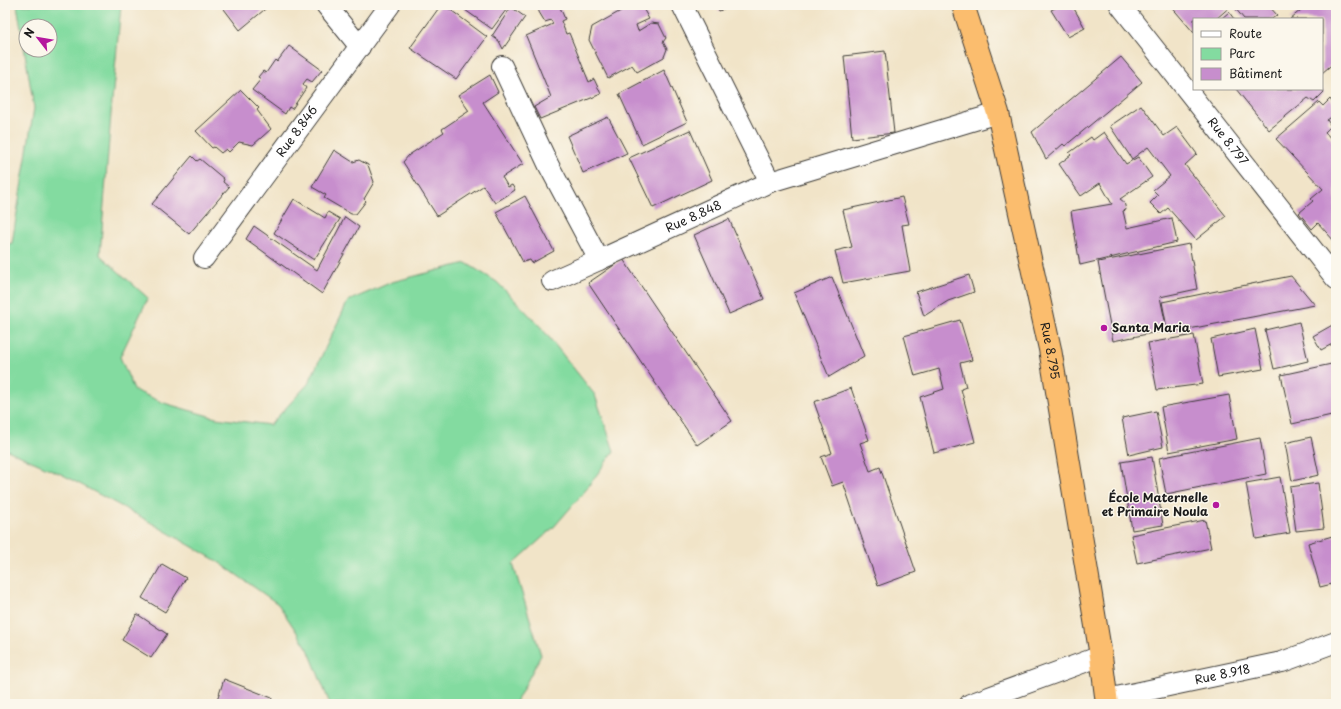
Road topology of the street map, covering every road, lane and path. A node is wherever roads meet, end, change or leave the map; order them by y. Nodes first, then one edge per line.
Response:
1 (326, 5) edge
2 (390, 5) edge
3 (682, 5) edge
4 (963, 5) edge
5 (1120, 5) edge
6 (360, 47) junction
7 (502, 66) dead end
8 (998, 113) junction
9 (770, 182) junction
10 (204, 258) dead end
11 (599, 260) junction
12 (1336, 279) edge
13 (552, 281) dead end
14 (1336, 642) edge
15 (1101, 656) junction
16 (1107, 701) edge
17 (970, 704) edge

1 - 6 street
2 - 6 street, Rue 8.846
3 - 9 street
4 - 8 highway, Rue 8.795
5 - 12 street, Rue 8.797
6 - 10 street, Rue 8.846
7 - 11 street
8 - 9 street, Rue 8.848
8 - 15 highway, Rue 8.795
9 - 11 street, Rue 8.848
11 - 13 street, Rue 8.848
14 - 16 street, Rue 8.918
15 - 16 highway, Rue 8.795
15 - 17 street

